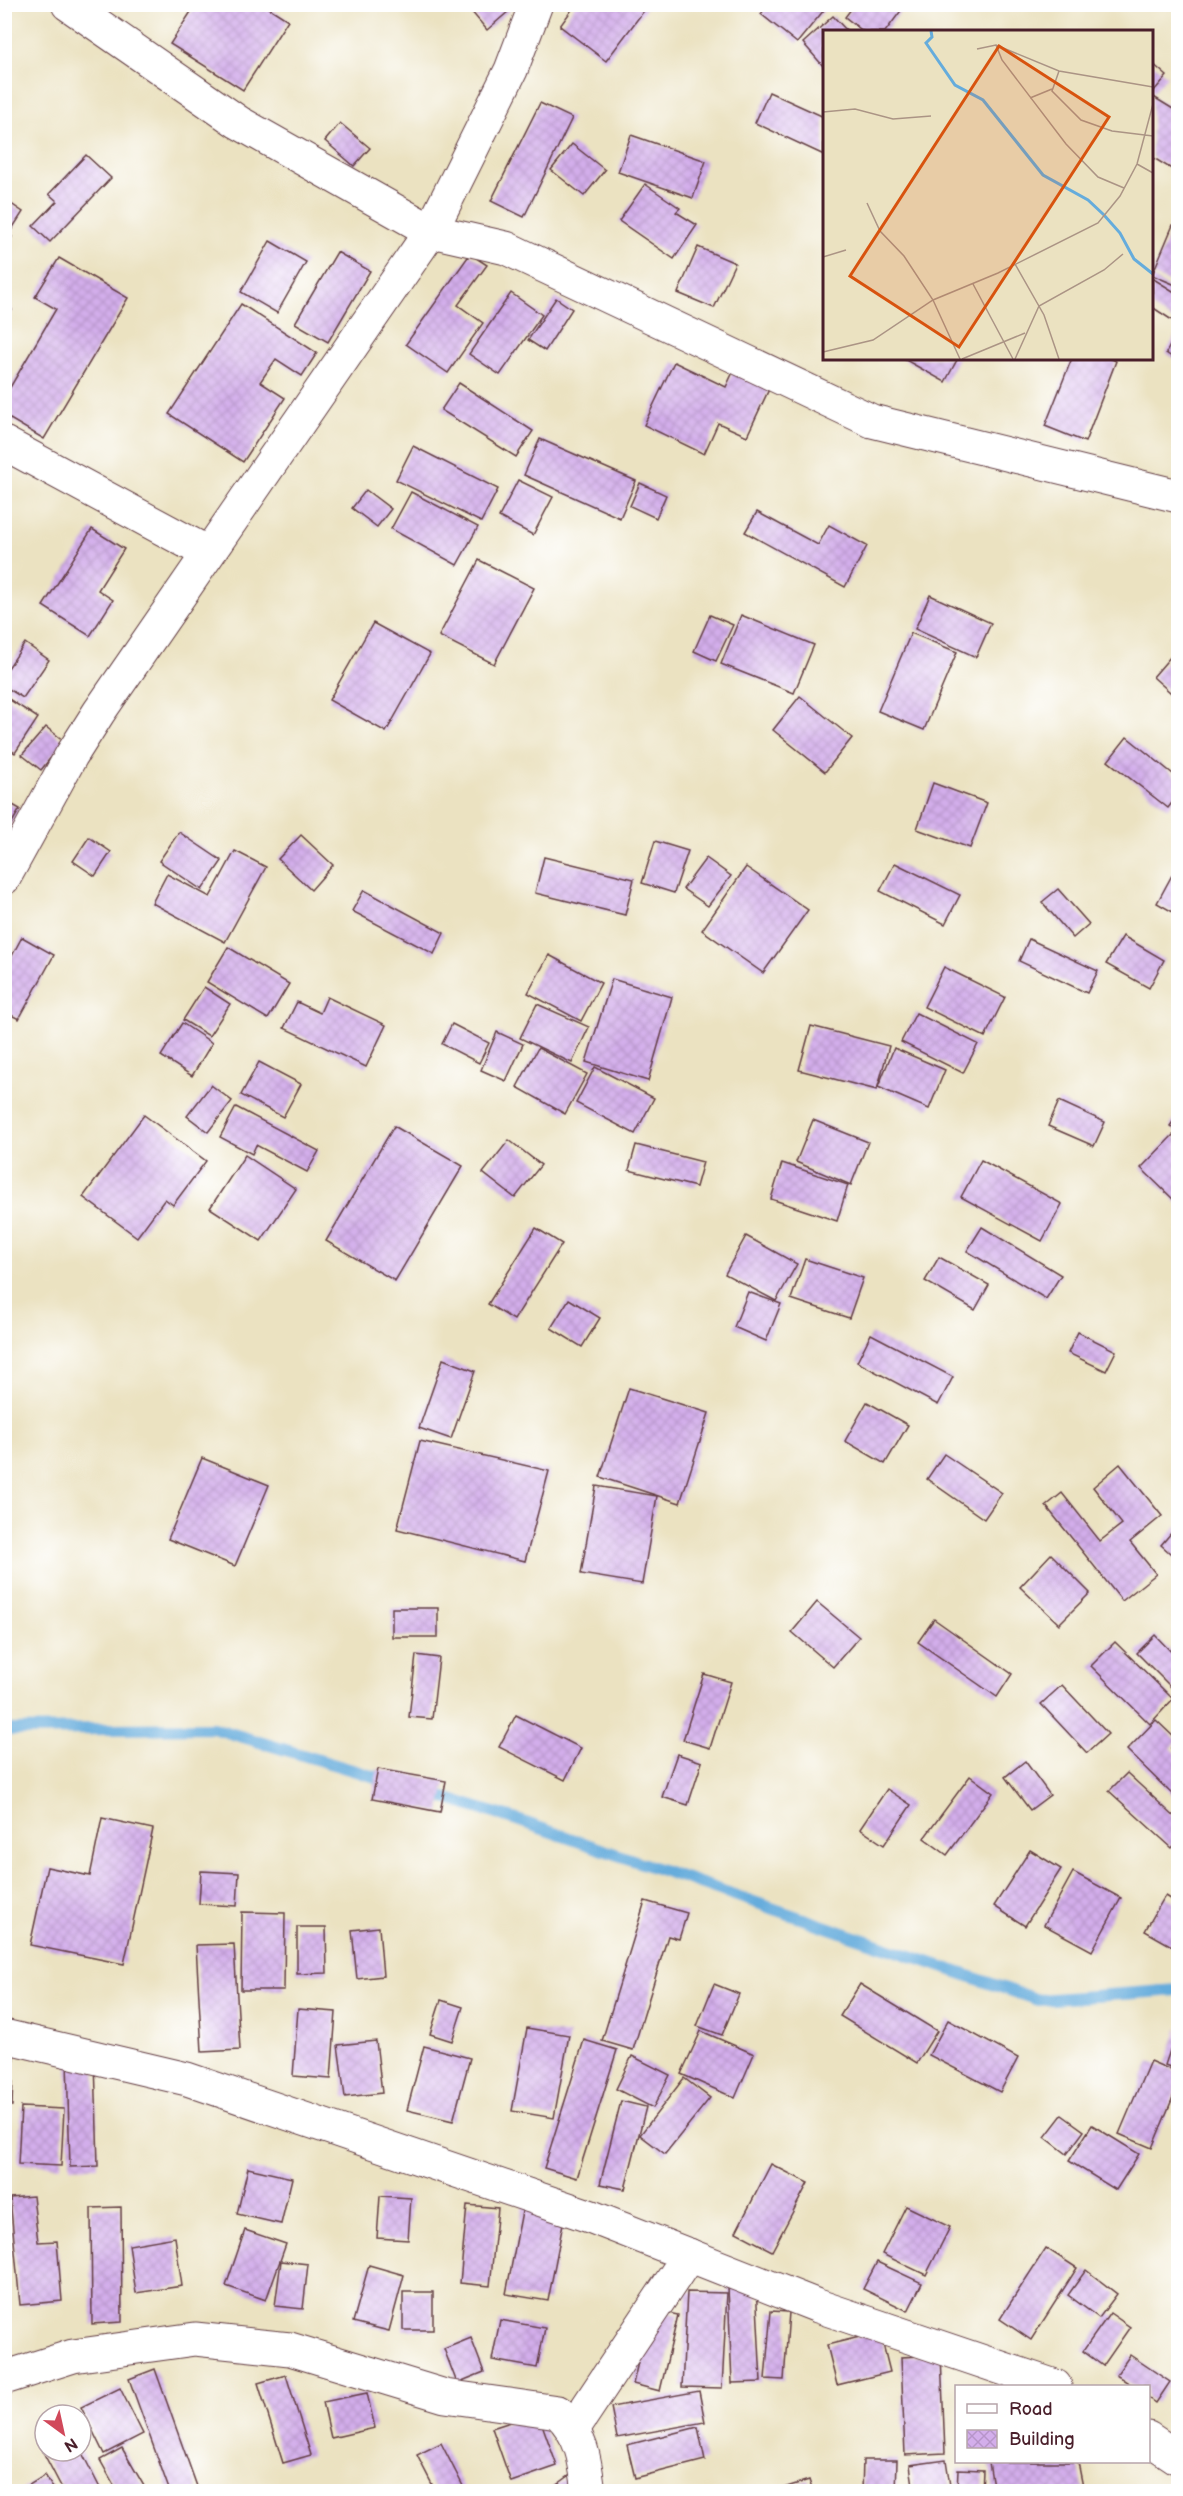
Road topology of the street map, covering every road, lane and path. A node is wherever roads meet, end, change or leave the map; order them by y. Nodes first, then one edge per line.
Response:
1 (68, 4) edge
2 (536, 4) edge
3 (431, 231) junction
4 (4, 443) edge
5 (1179, 496) edge
6 (208, 553) junction
7 (4, 878) edge
8 (4, 2036) edge
9 (689, 2256) junction
10 (4, 2378) edge
11 (1052, 2385) edge
12 (573, 2429) junction
13 (1150, 2439) edge
14 (1179, 2458) edge
15 (590, 2492) edge

1 - 3 street
2 - 3 street
3 - 5 street
3 - 6 street
4 - 6 street
6 - 7 street
8 - 9 street
9 - 11 street
9 - 12 street
10 - 12 street
12 - 15 street
13 - 14 street

